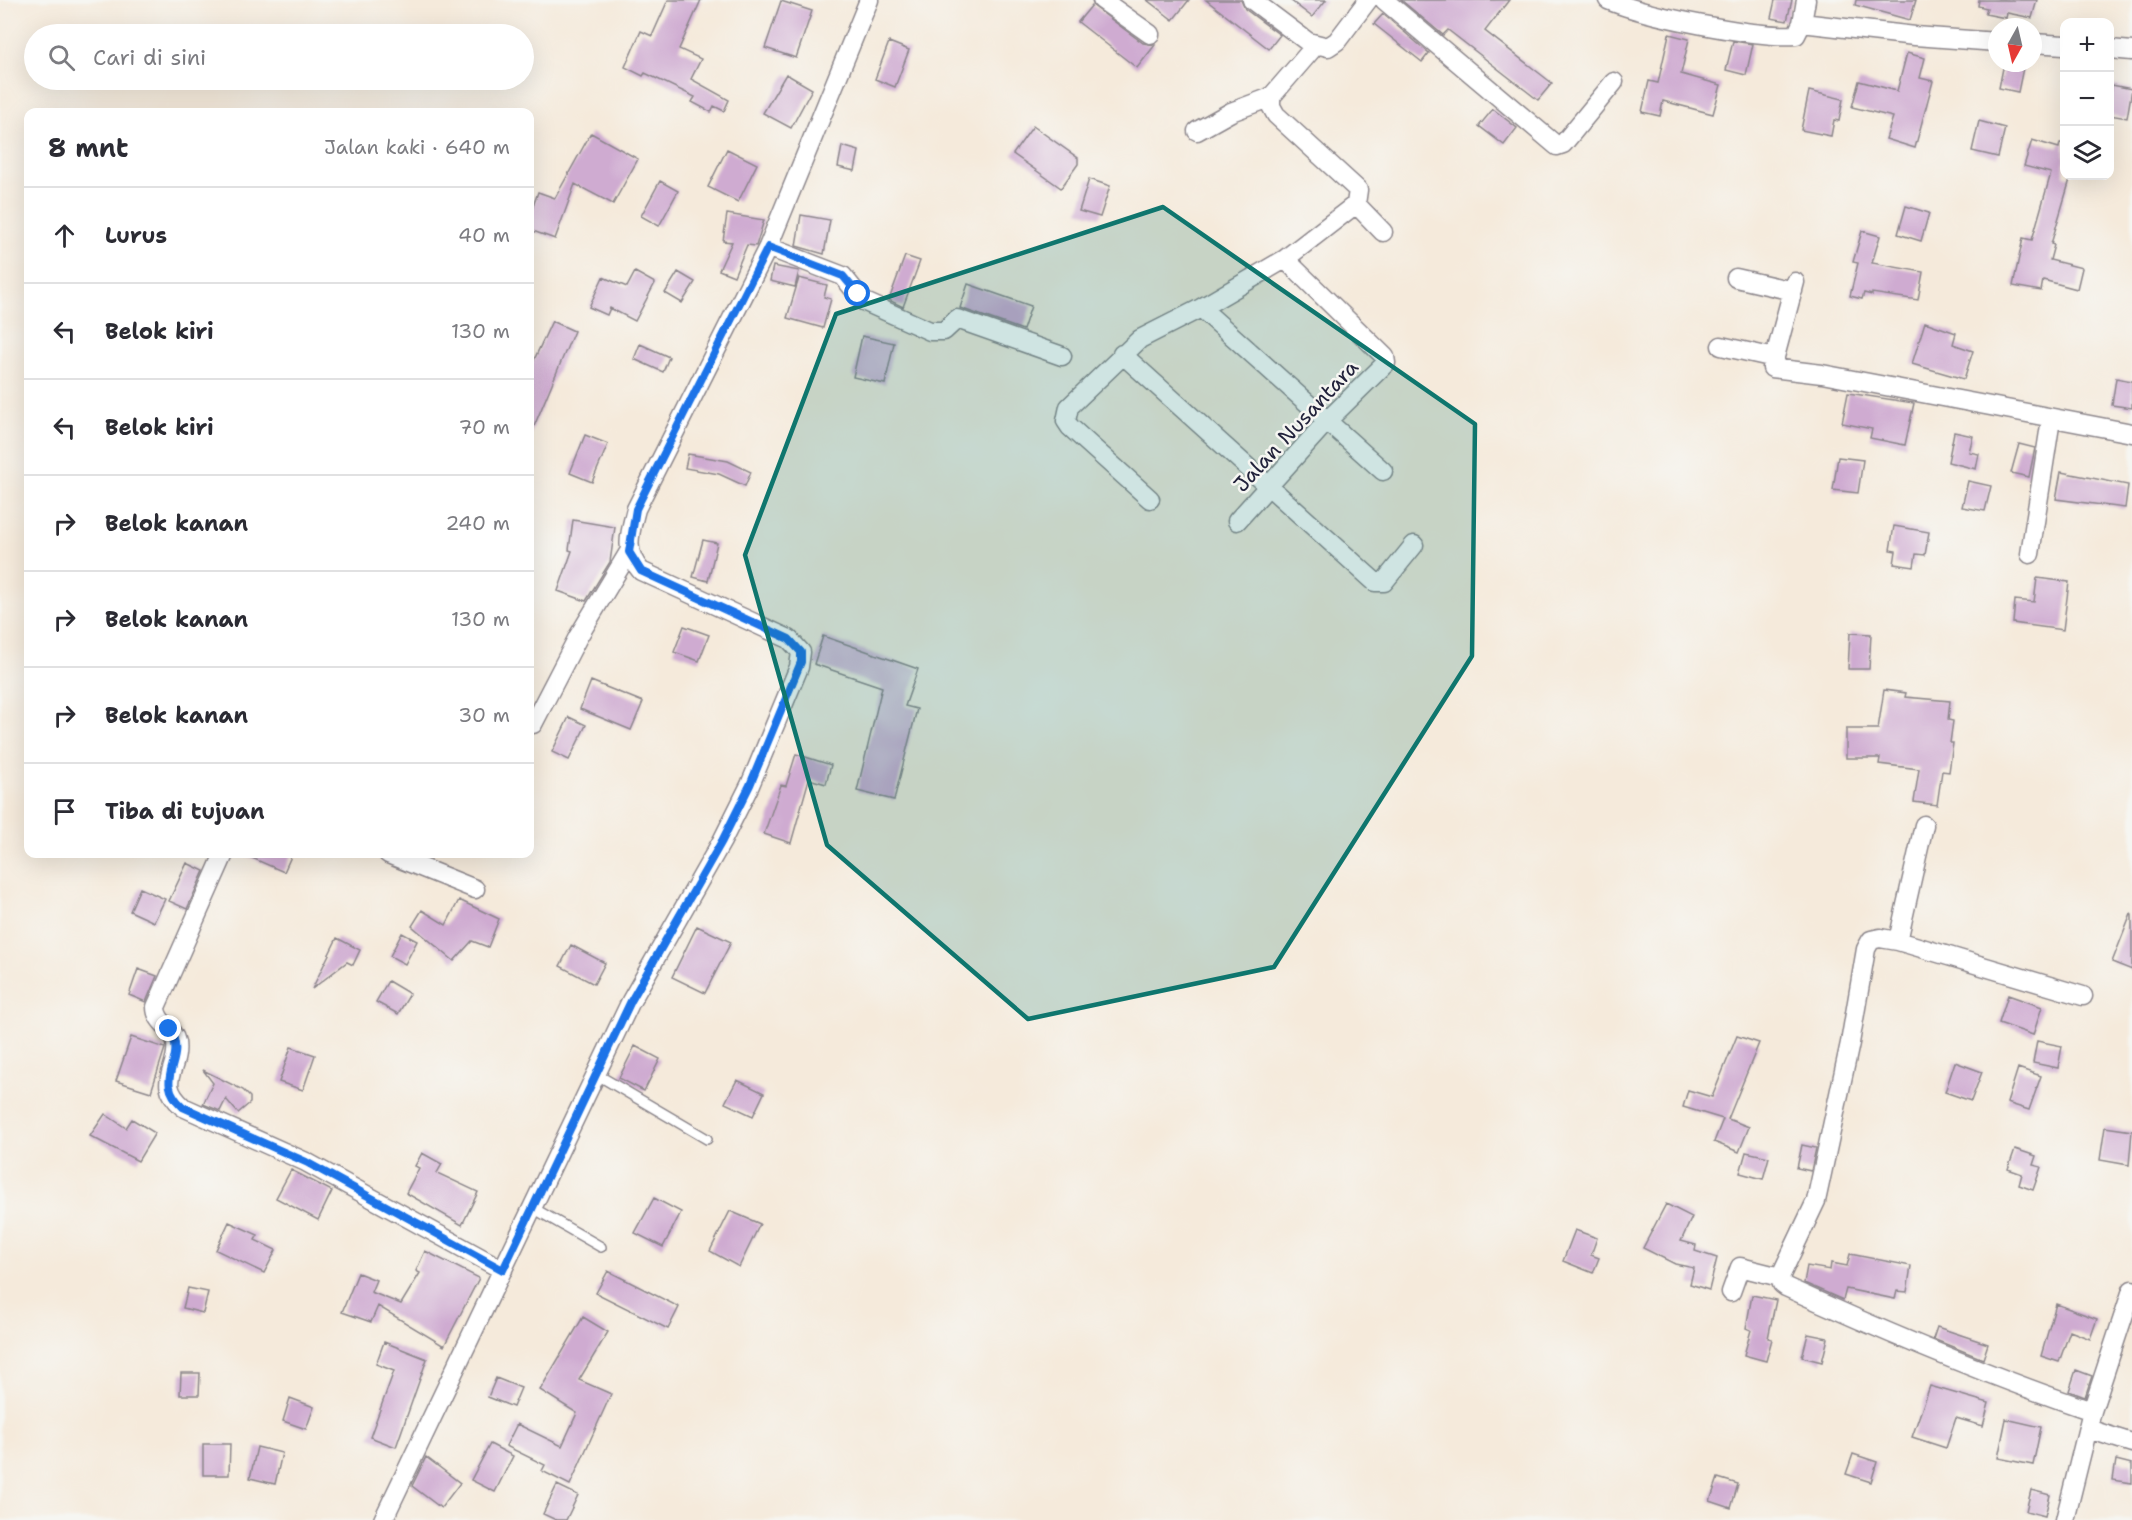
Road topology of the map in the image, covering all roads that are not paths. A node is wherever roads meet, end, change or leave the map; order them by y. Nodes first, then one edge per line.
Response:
1 (869, 0) edge
2 (1102, 0) edge
3 (1252, 0) edge
4 (1368, 0) edge
5 (1384, 0) edge
6 (1608, 0) edge
7 (1806, 0) edge
8 (1802, 23) junction
9 (1150, 34) dead end
10 (1988, 41) edge
11 (2042, 44) edge
12 (2060, 45) edge
13 (1315, 46) junction
14 (2114, 49) edge
15 (2132, 51) edge
16 (1614, 82) dead end
17 (1271, 97) junction
18 (1197, 131) dead end
19 (1356, 204) junction
20 (1383, 232) dead end
21 (768, 247) junction
22 (1285, 259) junction
23 (1736, 278) dead end
24 (1201, 308) junction
25 (1721, 346) dead end
26 (1122, 354) junction
27 (1062, 356) dead end
28 (1774, 358) junction
29 (2051, 419) junction
30 (1328, 420) junction
31 (2132, 433) edge
32 (1383, 471) dead end
33 (1268, 488) junction
34 (1150, 499) dead end
35 (1237, 521) dead end
36 (1414, 545) dead end
37 (629, 552) junction
38 (2030, 554) dead end
39 (534, 722) edge
40 (1924, 825) dead end
41 (222, 858) edge
42 (398, 858) edge
43 (475, 889) dead end
44 (1898, 941) junction
45 (2083, 996) dead end
46 (596, 1074) junction
47 (707, 1139) dead end
48 (533, 1208) junction
49 (602, 1247) dead end
50 (503, 1270) junction
51 (1780, 1277) junction
52 (2132, 1290) edge
53 (1731, 1292) dead end
54 (2092, 1412) junction
55 (2088, 1429) junction
56 (2132, 1443) edge
57 (383, 1520) edge
58 (2065, 1520) edge

1 - 21 street
2 - 9 street
3 - 13 street
4 - 13 street
5 - 16 street
6 - 8 street
7 - 8 street
8 - 10 street
11 - 12 street
13 - 17 street
14 - 15 street
17 - 18 street
17 - 19 street
19 - 20 street
19 - 22 street
21 - 27 street
21 - 37 street
22 - 24 street
22 - 30 street, Jalan Nusantara
23 - 28 street
24 - 26 street
24 - 30 street
25 - 28 street
26 - 33 street
26 - 34 street
28 - 29 street
29 - 31 street
29 - 38 street
30 - 32 street
30 - 33 street, Jalan Nusantara
33 - 35 street, Jalan Nusantara
33 - 36 street
37 - 39 street
37 - 46 street
40 - 44 street
41 - 50 street
42 - 43 street
44 - 45 street
44 - 51 street
46 - 47 lane
46 - 48 street
48 - 49 lane
48 - 50 street
50 - 57 street
51 - 53 street
51 - 54 street
52 - 54 street
54 - 55 street
55 - 56 street
55 - 58 street

